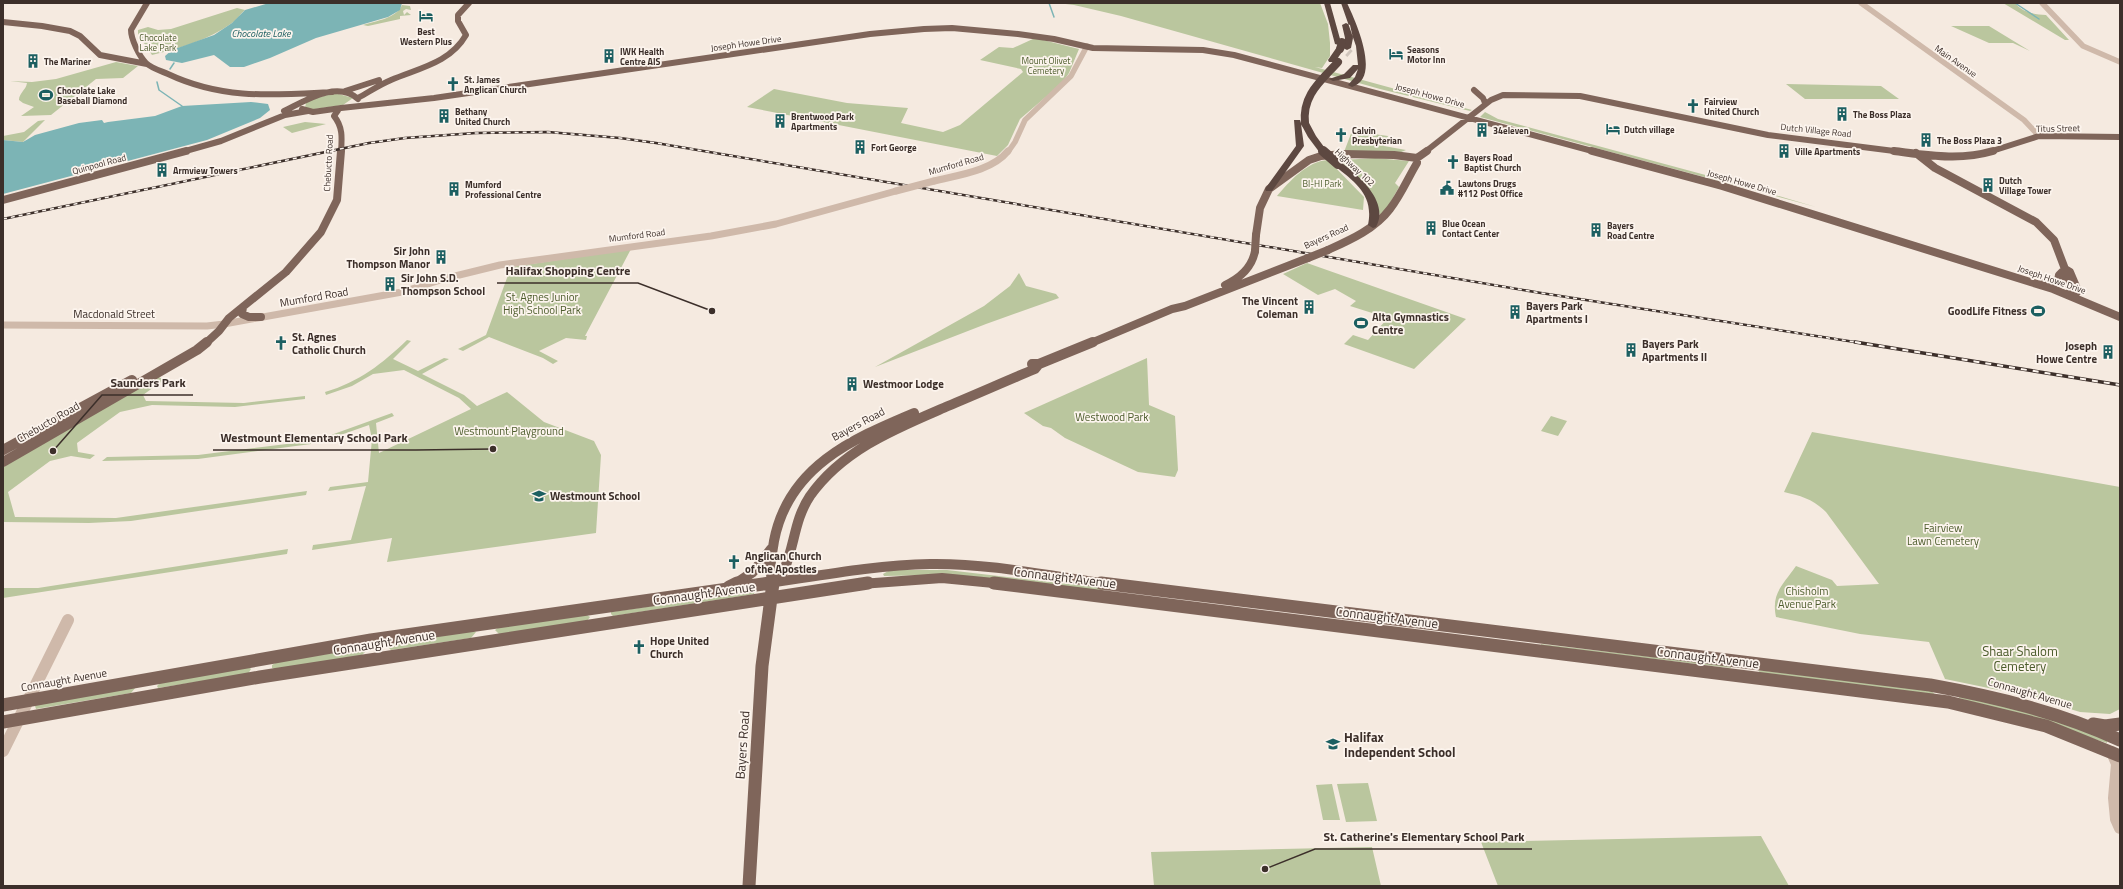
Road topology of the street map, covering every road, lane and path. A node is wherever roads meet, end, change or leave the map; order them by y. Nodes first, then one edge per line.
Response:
1 (147, 3) edge
2 (469, 3) edge
3 (1327, 3) edge
4 (1334, 3) edge
5 (1338, 3) edge
6 (1344, 3) edge
7 (1861, 3) edge
8 (2042, 3) edge
9 (3, 22) edge
10 (1087, 46) junction
11 (1343, 47) junction
12 (1104, 48) junction
13 (1084, 53) junction
14 (142, 55) junction
15 (1353, 57) tunnel mouth
16 (122, 60) junction
17 (2120, 62) edge
18 (150, 65) junction
19 (1356, 67) junction
20 (425, 68) junction
21 (1333, 79) junction
22 (1352, 85) junction
23 (1474, 90) dead end
24 (332, 92) junction
25 (342, 92) junction
26 (284, 95) junction
27 (358, 98) junction
28 (408, 100) junction
29 (301, 103) junction
30 (1484, 104) junction
31 (1439, 108) junction
32 (340, 109) junction
33 (308, 112) junction
34 (1468, 116) junction
35 (1301, 123) junction
36 (339, 125) junction
37 (235, 133) junction
38 (2038, 136) junction
39 (2120, 137) edge
40 (1906, 145) dead end
41 (199, 147) junction
42 (1428, 148) junction
43 (1895, 150) junction
44 (1916, 153) junction
45 (1394, 155) junction
46 (1417, 158) junction
47 (1935, 168) junction
48 (1269, 189) junction
49 (3, 200) edge
50 (1371, 222) junction
51 (2064, 271) junction
52 (2031, 282) junction
53 (2076, 286) junction
54 (2074, 296) junction
55 (2089, 303) junction
56 (243, 306) junction
57 (1172, 309) junction
58 (262, 317) junction
59 (2120, 317) edge
60 (224, 324) junction
61 (3, 325) edge
62 (1039, 364) junction
63 (3, 450) edge
64 (847, 458) junction
65 (3, 462) edge
66 (815, 467) junction
67 (798, 485) junction
68 (809, 497) junction
69 (774, 544) junction
70 (774, 583) junction
71 (715, 592) junction
72 (770, 599) junction
73 (68, 620) dead end
74 (1530, 636) junction
75 (1532, 651) junction
76 (28, 700) junction
77 (3, 705) edge
78 (2066, 717) junction
79 (19, 719) junction
80 (3, 722) edge
81 (2120, 724) edge
82 (2120, 739) edge
83 (3, 751) edge
84 (2117, 758) edge
85 (2120, 828) edge
86 (749, 886) edge

1 - 14 main road
2 - 20 main road
3 - 11 highway
4 - 11 highway
5 - 11 highway
6 - 22 highway
7 - 38 street, Main Avenue
8 - 17 street
9 - 16 main road
10 - 12 main road, Joseph Howe Drive
10 - 13 street, Mumford Road
10 - 21 main road, Joseph Howe Drive
10 - 28 main road, Joseph Howe Drive
11 - 35 highway, Highway 102, bridge
12 - 13 main road
12 - 22 main road, Joseph Howe Drive
13 - 58 street, Mumford Road, bridge
14 - 16 main road
14 - 18 main road
15 - 19 highway
16 - 18 main road
18 - 26 main road
19 - 21 highway
19 - 22 highway
20 - 25 main road
20 - 27 main road
21 - 22 main road, Joseph Howe Drive
22 - 31 main road, Joseph Howe Drive
23 - 30 main road
24 - 25 main road
24 - 26 main road
24 - 29 main road, Quinpool Road
25 - 27 main road, Joseph Howe Drive
26 - 29 main road
26 - 37 main road
27 - 28 main road, Joseph Howe Drive
27 - 32 main road
28 - 32 main road, Joseph Howe Drive
29 - 33 main road
29 - 37 main road, Quinpool Road
30 - 31 main road
30 - 34 main road, Dutch Village Road
30 - 43 main road, Dutch Village Road
31 - 34 main road, Joseph Howe Drive
32 - 33 main road, Joseph Howe Drive
32 - 36 main road, Chebucto Road
33 - 36 main road, Chebucto Road
33 - 41 main road, Quinpool Road
34 - 42 main road
34 - 52 main road, Joseph Howe Drive
35 - 48 highway, Highway 102
35 - 50 highway, Highway 102, bridge
36 - 56 main road, Chebucto Road
37 - 41 main road, Quinpool Road
38 - 39 main road, Titus Street
38 - 44 main road, Titus Street
40 - 43 main road
41 - 49 main road, Quinpool Road
42 - 45 main road
42 - 46 main road
43 - 44 main road, Dutch Village Road
43 - 47 main road
44 - 47 main road, Dutch Village Road
45 - 46 main road
45 - 48 main road
46 - 50 main road
47 - 51 main road, Dutch Village Road
48 - 57 main road, Bayers Road, bridge
50 - 57 main road, Bayers Road, bridge
51 - 52 main road
51 - 53 main road, Dutch Village Road
51 - 54 main road, Dutch Village Road
52 - 54 main road, Joseph Howe Drive
53 - 54 main road
53 - 55 main road, Dutch Village Road
54 - 55 main road, Joseph Howe Drive
55 - 59 main road, Joseph Howe Drive
56 - 58 main road
56 - 60 main road, Chebucto Road
57 - 62 main road, Bayers Road
58 - 60 street, Mumford Road
60 - 61 street, Macdonald Street
60 - 63 main road, Chebucto Road
60 - 65 main road, Chebucto Road
62 - 64 main road, Bayers Road
62 - 66 main road, Bayers Road
64 - 66 main road
64 - 68 main road, Bayers Road
66 - 67 main road, Bayers Road
67 - 68 main road
67 - 69 main road, Bayers Road
68 - 70 main road, Bayers Road
69 - 70 main road, Bayers Road
69 - 71 main road
70 - 71 main road, Connaught Avenue
70 - 72 main road, Bayers Road
70 - 74 main road, Connaught Avenue
71 - 76 main road, Connaught Avenue
72 - 75 main road, Connaught Avenue
72 - 79 main road, Connaught Avenue
72 - 86 main road, Bayers Road
73 - 76 street
74 - 75 main road
74 - 78 main road, Connaught Avenue
75 - 84 main road, Connaught Avenue
76 - 77 main road, Connaught Avenue
76 - 79 street
78 - 81 main road
78 - 82 main road, Connaught Avenue
79 - 80 main road, Connaught Avenue
79 - 83 street
82 - 84 main road
84 - 85 street

